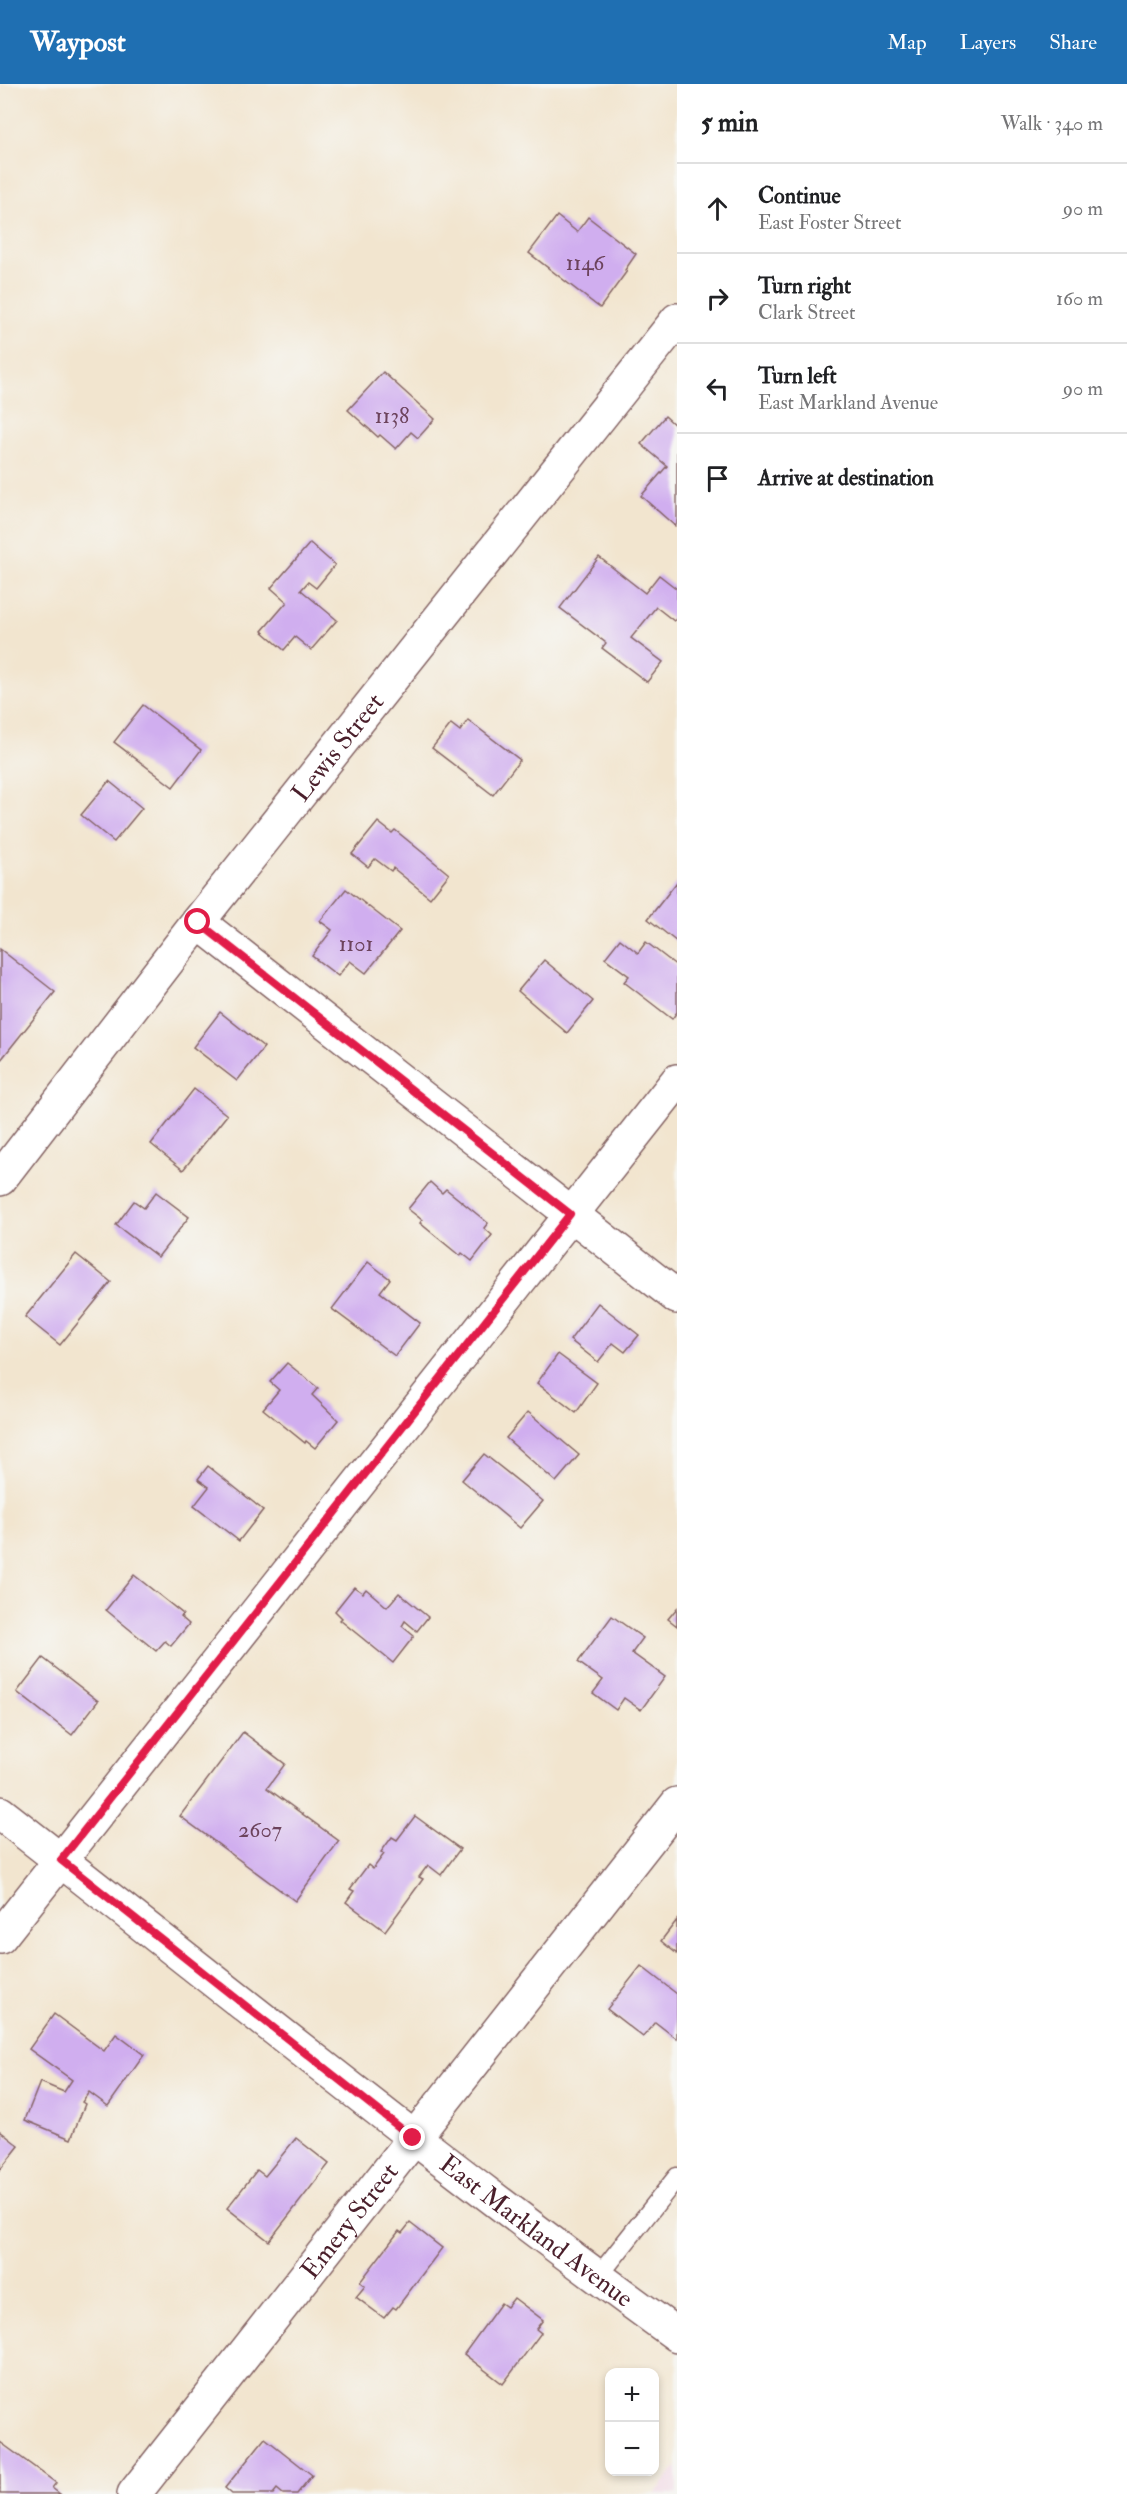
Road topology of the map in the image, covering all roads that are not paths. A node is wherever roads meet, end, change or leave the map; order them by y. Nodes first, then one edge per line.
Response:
1 (677, 320) edge
2 (198, 922) junction
3 (677, 1081) edge
4 (0, 1179) edge
5 (570, 1214) junction
6 (677, 1297) edge
7 (677, 1804) edge
8 (0, 1813) edge
9 (61, 1860) junction
10 (0, 1937) edge
11 (413, 2138) junction
12 (677, 2177) edge
13 (597, 2278) junction
14 (677, 2335) edge
15 (134, 2494) edge

1 - 2 street, Lewis Street
2 - 4 street, Lewis Street
2 - 5 street
3 - 5 street
5 - 6 street
5 - 9 street
7 - 11 street, Emery Street
8 - 9 street, East Markland Avenue
9 - 10 street
9 - 11 street, East Markland Avenue
11 - 13 street, East Markland Avenue
11 - 15 street, Emery Street
12 - 13 lane
13 - 14 street, East Markland Avenue

